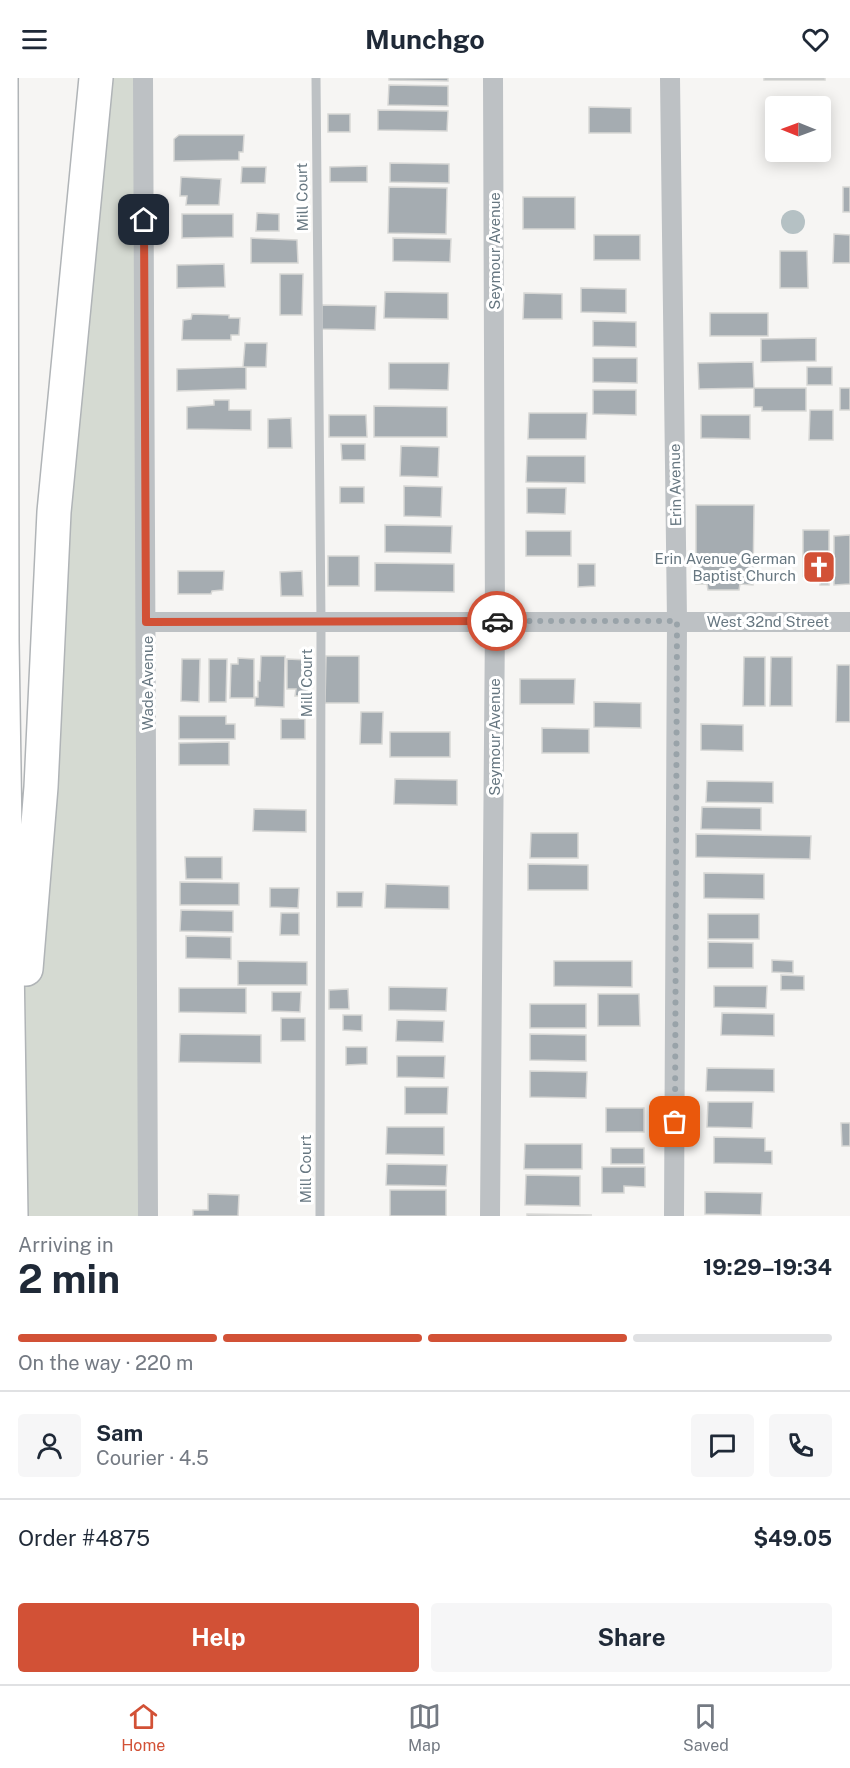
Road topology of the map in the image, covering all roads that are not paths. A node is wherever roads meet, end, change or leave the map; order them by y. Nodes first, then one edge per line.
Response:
1 (1, 78) edge
2 (96, 78) edge
3 (143, 78) edge
4 (316, 78) edge
5 (493, 78) edge
6 (670, 78) edge
7 (495, 621) junction
8 (677, 621) junction
9 (146, 622) junction
10 (321, 622) junction
11 (850, 622) edge
12 (10, 1150) junction
13 (10, 1216) edge
14 (148, 1216) edge
15 (320, 1216) edge
16 (490, 1216) edge
17 (674, 1216) edge

1 - 12 highway
2 - 12 highway
3 - 9 street, Wade Avenue
4 - 10 lane, Mill Court
5 - 7 street, Seymour Avenue
6 - 8 street, Erin Avenue
7 - 8 street, West 32nd Street
7 - 10 street, West 32nd Street
7 - 16 street, Seymour Avenue
8 - 11 street, West 32nd Street
8 - 17 street, Erin Avenue
9 - 10 street, West 32nd Street
9 - 14 street, Wade Avenue
10 - 15 lane, Mill Court
12 - 13 highway

